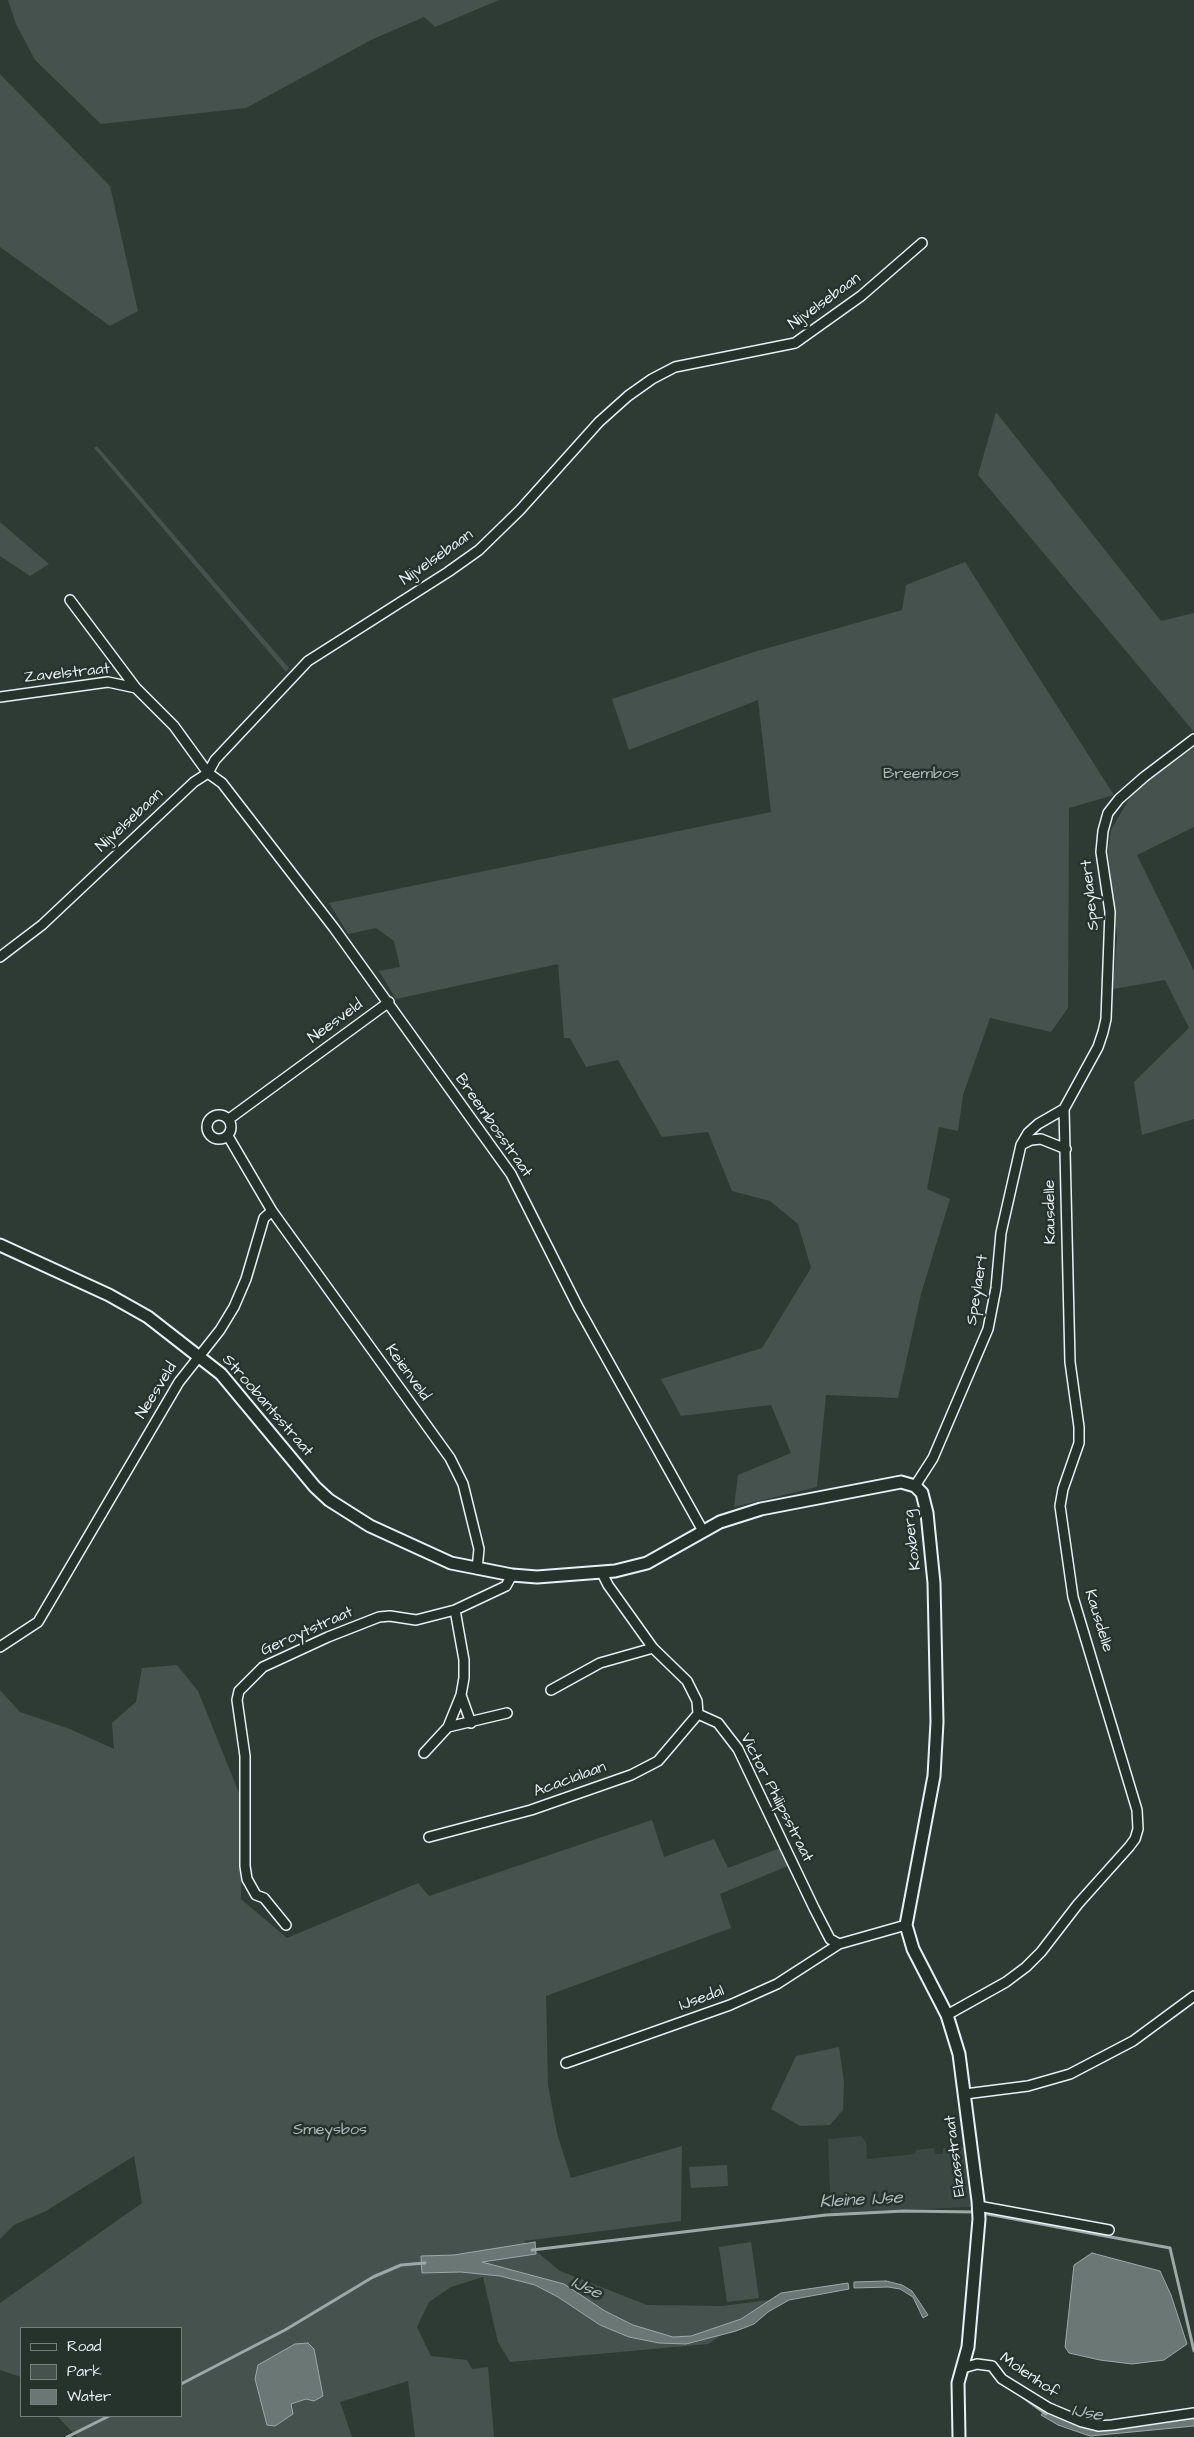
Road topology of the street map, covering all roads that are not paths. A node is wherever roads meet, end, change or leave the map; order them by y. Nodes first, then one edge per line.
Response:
1 (922, 243) dead end
2 (70, 600) dead end
3 (136, 688) junction
4 (0, 697) edge
5 (1194, 739) edge
6 (208, 773) junction
7 (0, 957) edge
8 (389, 1002) junction
9 (1064, 1109) junction
10 (229, 1119) junction
11 (228, 1136) junction
12 (1022, 1145) junction
13 (1066, 1149) junction
14 (272, 1211) junction
15 (0, 1245) edge
16 (199, 1356) junction
17 (915, 1486) junction
18 (703, 1531) junction
19 (477, 1569) junction
20 (602, 1573) junction
21 (512, 1575) junction
22 (455, 1610) junction
23 (0, 1647) edge
24 (653, 1648) junction
25 (551, 1690) dead end
26 (461, 1695) junction
27 (508, 1713) dead end
28 (698, 1714) junction
29 (471, 1723) junction
30 (448, 1727) junction
31 (424, 1753) dead end
32 (430, 1837) dead end
33 (286, 1925) dead end
34 (906, 1925) junction
35 (839, 1944) junction
36 (913, 1950) joint
37 (1194, 1996) edge
38 (947, 2015) junction
39 (566, 2063) dead end
40 (965, 2094) junction
41 (978, 2209) junction
42 (1109, 2230) dead end
43 (964, 2368) junction
44 (1194, 2413) edge
45 (959, 2437) edge

1 - 6 street, Nijvelsebaan
2 - 3 street, Zavelstraat
3 - 4 street, Zavelstraat
3 - 6 street, Zavelstraat
5 - 9 street, Speylaert
6 - 7 street, Nijvelsebaan
6 - 8 street, Breembosstraat
8 - 10 street, Neesveld
8 - 18 street, Breembosstraat
9 - 12 street, Speylaert
9 - 13 street
10 - 11 street
10 - 11 street, Neesveld
11 - 14 street
12 - 13 street
12 - 17 street, Speylaert
13 - 38 street, Kausdelle
14 - 16 street, Neesveld
14 - 19 street, Keienveld
15 - 16 street, Stroobantsstraat
16 - 19 street, Stroobantsstraat
16 - 23 street, Neesveld
17 - 18 street, Koxberg
17 - 34 street, Koxberg
18 - 20 street, Koxberg
19 - 21 street, Stroobantsstraat
20 - 21 street, Koxberg
20 - 24 street
21 - 22 street, Geroytstraat
22 - 26 street
22 - 33 street, Geroytstraat
24 - 25 street
24 - 28 street
26 - 29 street
26 - 30 street
27 - 29 street
28 - 32 street, Acacialaan
28 - 35 street, Victor Philipsstraat
29 - 30 street
30 - 31 street
34 - 35 street
34 - 36 street, Koxberg
35 - 39 street, IJsedal
36 - 38 street, Elzasstraat
37 - 40 street
38 - 40 street, Elzasstraat
40 - 41 street, Elzasstraat
41 - 42 street
41 - 43 street, Elzasstraat
43 - 44 street, Molenhof
43 - 45 street, Elzasstraat

